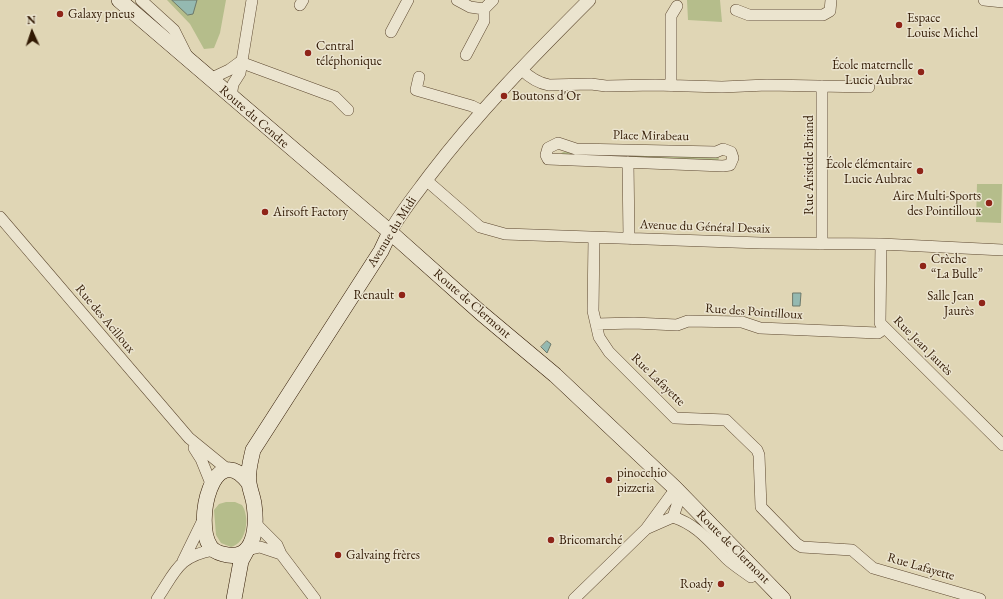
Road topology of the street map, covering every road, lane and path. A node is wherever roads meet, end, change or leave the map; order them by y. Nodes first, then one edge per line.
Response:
1 (119, 0) edge
2 (252, 0) edge
3 (408, 0) edge
4 (457, 0) edge
5 (494, 0) edge
6 (589, 0) edge
7 (831, 0) edge
8 (984, 0) edge
9 (144, 1) edge
10 (1003, 2) edge
11 (677, 6) dead end
12 (484, 9) junction
13 (736, 10) dead end
14 (391, 32) dead end
15 (466, 55) dead end
16 (190, 62) junction
17 (240, 62) junction
18 (521, 69) junction
19 (419, 77) dead end
20 (210, 79) junction
21 (671, 86) junction
22 (822, 86) junction
23 (869, 87) dead end
24 (231, 97) junction
25 (348, 110) dead end
26 (482, 111) junction
27 (628, 162) junction
28 (426, 180) junction
29 (0, 217) edge
30 (390, 232) junction
31 (594, 238) junction
32 (629, 239) junction
33 (822, 244) junction
34 (881, 244) junction
35 (1003, 250) edge
36 (596, 324) junction
37 (885, 328) junction
38 (189, 438) junction
39 (1003, 445) edge
40 (253, 450) junction
41 (227, 469) junction
42 (248, 482) junction
43 (212, 486) junction
44 (676, 495) junction
45 (204, 516) junction
46 (673, 517) junction
47 (255, 523) junction
48 (646, 530) junction
49 (247, 550) junction
50 (216, 551) junction
51 (281, 554) junction
52 (183, 560) junction
53 (751, 577) junction
54 (157, 599) edge
55 (233, 599) edge
56 (315, 599) edge
57 (574, 599) edge
58 (773, 599) edge
59 (783, 599) edge
60 (980, 599) edge

1 - 16 main road, Route du Cendre
2 - 17 street
3 - 14 street
4 - 12 street
5 - 12 street
6 - 18 street, Avenue du Midi
7 - 13 street
8 - 10 street
9 - 16 street
11 - 21 street
12 - 15 street
16 - 20 main road, Route du Cendre
17 - 20 street
17 - 24 street
17 - 25 street
18 - 21 street
18 - 26 street, Avenue du Midi
19 - 26 street
20 - 24 main road, Route du Cendre
21 - 22 street
22 - 23 street
22 - 33 street, Rue Aristide Briand
24 - 30 main road, Route du Cendre
26 - 28 street, Avenue du Midi
27 - 27 street, Place Mirabeau
27 - 32 street, Place Mirabeau
28 - 30 street, Avenue du Midi
28 - 31 street, Avenue du Général Desaix
29 - 38 street, Rue des Acilloux
30 - 40 main road, Avenue du Midi
30 - 44 main road, Route de Clermont
31 - 32 street, Avenue du Général Desaix
31 - 36 street, Rue Lafayette
32 - 33 street, Avenue du Général Desaix
33 - 34 street, Avenue du Général Desaix
34 - 35 street, Avenue du Général Desaix
34 - 37 street, Rue Jean Jaurès
36 - 37 street, Rue des Pointilloux
36 - 60 street, Rue Lafayette
37 - 39 street, Rue Jean Jaurès
38 - 41 street, Rue des Acilloux
38 - 43 street, Rue des Acilloux
40 - 41 main road, Avenue du Midi
40 - 42 main road, Avenue du Midi
41 - 42 main road
41 - 43 main road
42 - 47 main road
43 - 45 main road
44 - 46 street
44 - 48 street
44 - 53 main road, Route de Clermont
44 - 59 main road, Route de Clermont
45 - 50 main road
45 - 52 street
46 - 48 street
46 - 53 street, Route de Clermont
47 - 49 main road
47 - 51 street
48 - 57 street
49 - 50 main road
49 - 51 street
49 - 55 main road
50 - 52 street
50 - 55 main road
51 - 56 street
52 - 54 street
53 - 58 main road, Route de Clermont

